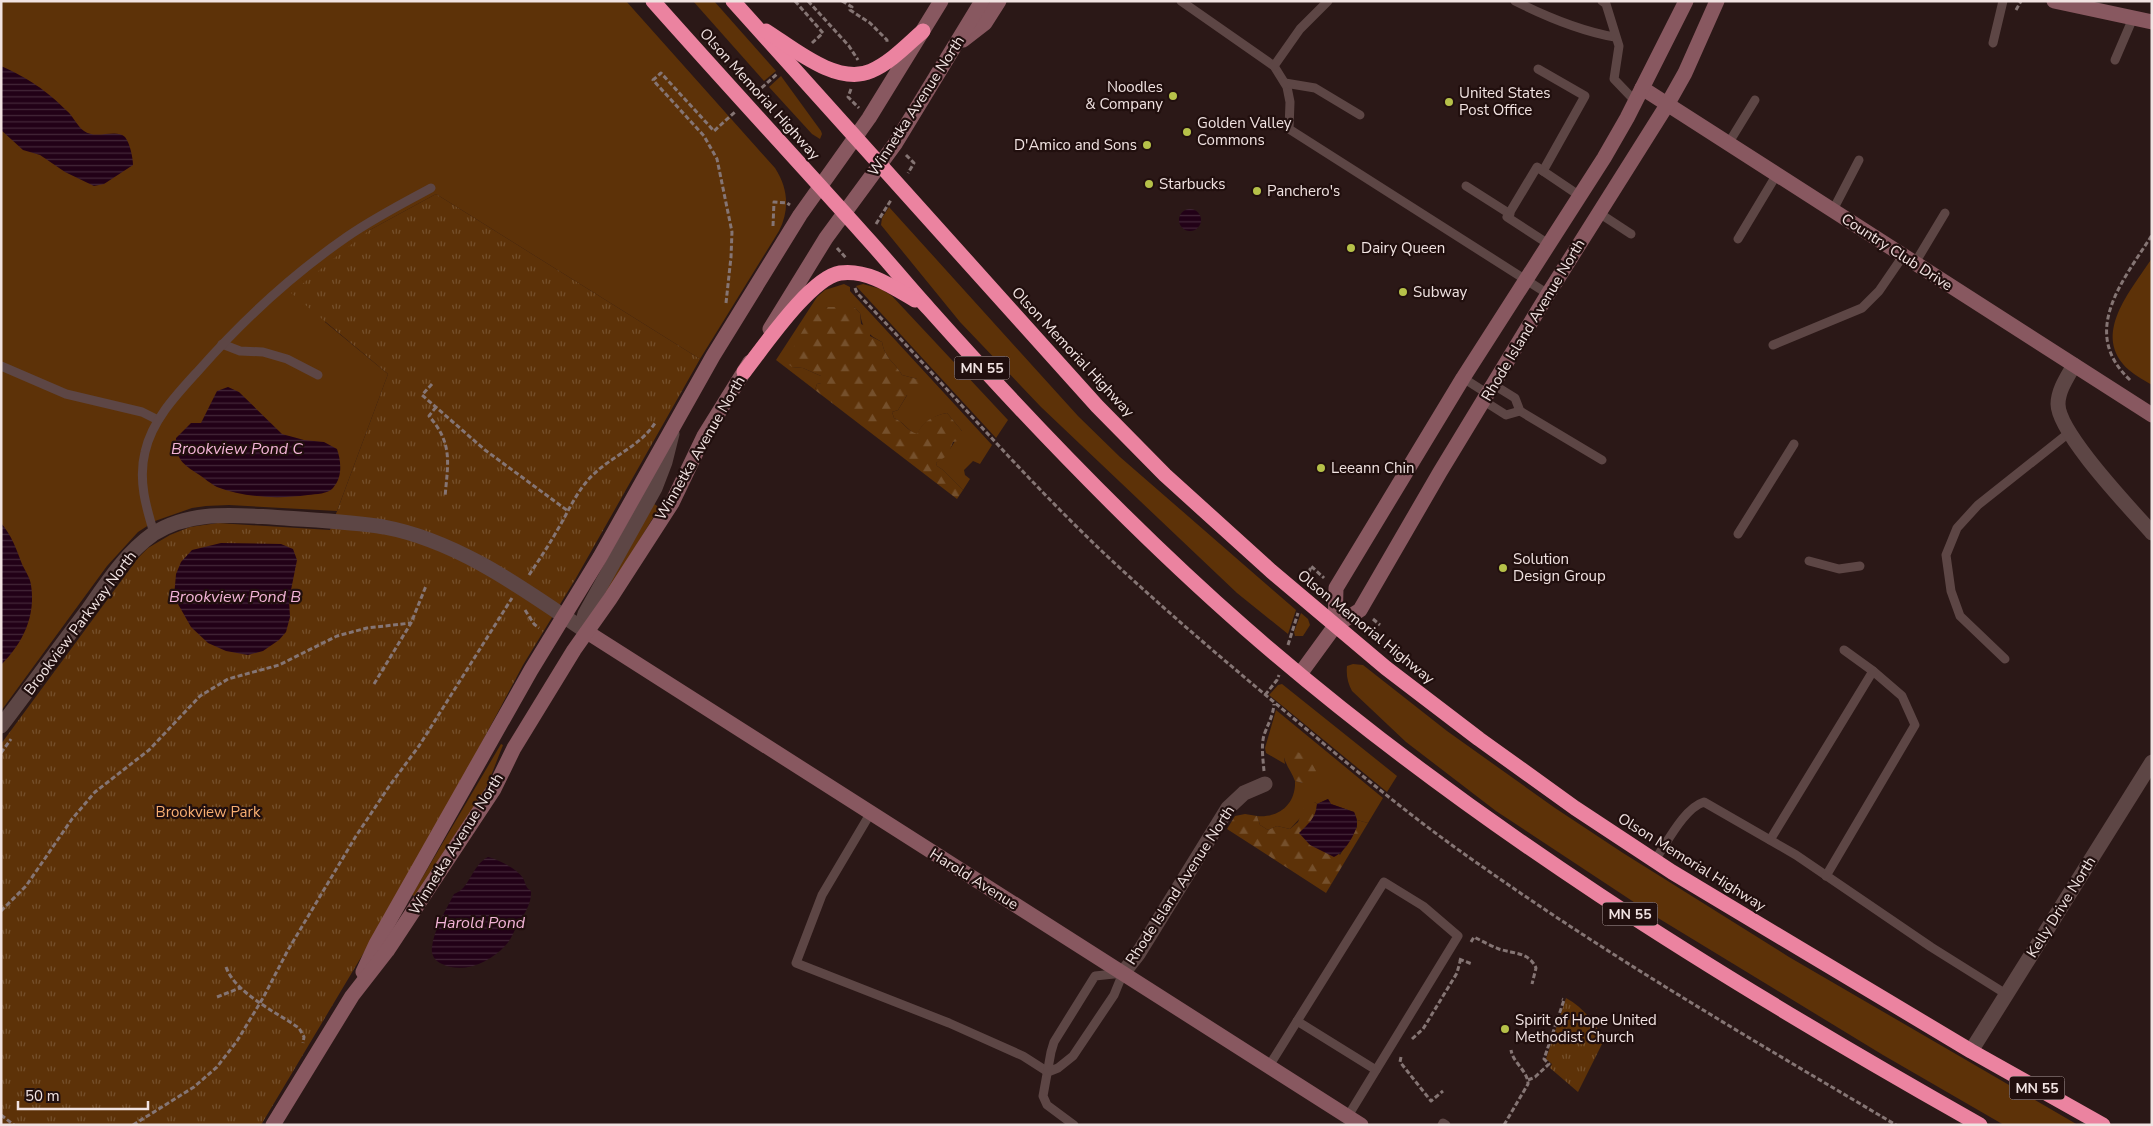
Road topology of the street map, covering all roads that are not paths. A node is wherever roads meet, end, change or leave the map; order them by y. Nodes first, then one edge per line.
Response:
1 (653, 1) edge
2 (733, 1) edge
3 (941, 1) edge
4 (982, 1) edge
5 (999, 1) edge
6 (1181, 1) edge
7 (1328, 1) edge
8 (1516, 1) edge
9 (1602, 1) edge
10 (1686, 1) edge
11 (1717, 1) edge
12 (2004, 1) edge
13 (2054, 1) edge
14 (2133, 18) junction
15 (750, 20) junction
16 (2152, 22) edge
17 (923, 31) junction
18 (1615, 37) junction
19 (1993, 43) dead end
20 (955, 45) junction
21 (2116, 60) dead end
22 (1274, 66) junction
23 (1538, 69) dead end
24 (1285, 83) junction
25 (1639, 95) junction
26 (1755, 100) dead end
27 (1667, 104) junction
28 (1360, 115) dead end
29 (855, 138) junction
30 (1728, 144) junction
31 (1859, 160) dead end
32 (880, 165) junction
33 (1543, 171) junction
34 (1776, 174) junction
35 (1466, 186) dead end
36 (820, 187) junction
37 (431, 188) dead end
38 (1580, 196) junction
39 (1832, 210) junction
40 (844, 213) junction
41 (1599, 213) junction
42 (1945, 213) dead end
43 (1510, 214) junction
44 (1631, 234) dead end
45 (1738, 239) dead end
46 (1550, 244) junction
47 (1909, 260) junction
48 (1527, 281) junction
49 (1548, 294) junction
50 (926, 307) junction
51 (222, 344) junction
52 (1773, 345) dead end
53 (2074, 365) junction
54 (1, 366) edge
55 (744, 372) junction
56 (318, 375) dead end
57 (1463, 378) junction
58 (1488, 393) junction
59 (1520, 411) junction
60 (2152, 415) edge
61 (158, 420) junction
62 (675, 424) junction
63 (2070, 432) junction
64 (1794, 444) dead end
65 (1602, 460) dead end
66 (2152, 533) edge
67 (154, 534) junction
68 (1738, 534) dead end
69 (1809, 562) dead end
70 (1860, 566) dead end
71 (564, 617) junction
72 (1335, 626) junction
73 (587, 632) junction
74 (1844, 650) dead end
75 (2005, 659) dead end
76 (1873, 671) junction
77 (1300, 674) junction
78 (1, 726) edge
79 (2152, 762) edge
80 (1265, 784) road end
81 (870, 814) junction
82 (1770, 840) junction
83 (1655, 860) junction
84 (1826, 876) junction
85 (1123, 973) junction
86 (2006, 994) junction
87 (352, 996) junction
88 (1297, 1021) junction
89 (1971, 1051) junction
90 (1269, 1066) junction
91 (1376, 1070) junction
92 (1048, 1072) junction
93 (1348, 1116) junction
94 (273, 1125) edge
95 (1074, 1125) edge
96 (1361, 1125) edge
97 (1442, 1125) edge
98 (1446, 1125) edge
99 (1980, 1125) edge
100 (2103, 1125) edge

1 - 36 highway, Olson Memorial Highway / MN 55
2 - 15 highway, Olson Memorial Highway / MN 55
3 - 17 street, Winnetka Avenue North
4 - 20 street, Winnetka Avenue North
5 - 20 street
6 - 22 lane
7 - 22 lane
8 - 18 lane
9 - 18 lane
10 - 25 street, Rhode Island Avenue North
11 - 27 street, Rhode Island Avenue North
12 - 19 lane
13 - 14 street
14 - 16 street
14 - 21 lane
15 - 17 highway
15 - 29 highway, Olson Memorial Highway / MN 55
17 - 29 street, Winnetka Avenue North
18 - 25 lane
20 - 32 street, Winnetka Avenue North
22 - 24 lane
23 - 33 lane
24 - 28 lane
24 - 48 lane
25 - 27 street, Country Club Drive
25 - 38 street, Rhode Island Avenue North
26 - 30 lane
27 - 30 street, Country Club Drive
27 - 41 street, Rhode Island Avenue North
29 - 32 highway, Olson Memorial Highway / MN 55
29 - 36 street, Winnetka Avenue North
30 - 34 street, Country Club Drive
31 - 39 lane
32 - 40 street, Winnetka Avenue North
32 - 72 highway, Olson Memorial Highway / MN 55
33 - 38 lane
33 - 43 lane
34 - 39 street, Country Club Drive
34 - 45 lane
35 - 43 lane
36 - 40 highway, Olson Memorial Highway / MN 55
36 - 62 street, Winnetka Avenue North
37 - 51 lane
38 - 46 street, Rhode Island Avenue North
39 - 47 street, Country Club Drive
40 - 50 highway, Olson Memorial Highway / MN 55
40 - 55 street, Winnetka Avenue North
41 - 44 lane
41 - 49 street, Rhode Island Avenue North
42 - 47 lane
43 - 46 lane
46 - 48 street, Rhode Island Avenue North
47 - 52 lane
47 - 53 street, Country Club Drive
48 - 49 lane
48 - 57 street, Rhode Island Avenue North
49 - 58 street, Rhode Island Avenue North
50 - 55 highway
50 - 77 highway, Olson Memorial Highway / MN 55
51 - 56 lane
51 - 61 lane
53 - 60 street, Country Club Drive
53 - 63 street
54 - 61 lane
55 - 73 street, Winnetka Avenue North
57 - 58 lane
57 - 72 street, Rhode Island Avenue North
58 - 59 lane
58 - 59 lane
58 - 72 street, Rhode Island Avenue North
59 - 65 lane
61 - 67 lane
62 - 71 street, Winnetka Avenue North
62 - 73 street
63 - 66 street
63 - 75 lane
64 - 68 lane
67 - 71 street, Brookview Parkway North
67 - 78 street, Brookview Parkway North
69 - 70 lane
71 - 73 street, Brookview Parkway North
71 - 87 street, Winnetka Avenue North
72 - 77 street, Rhode Island Avenue North
72 - 83 highway, Olson Memorial Highway / MN 55
73 - 81 street, Harold Avenue
73 - 87 street, Winnetka Avenue North
74 - 76 lane
76 - 82 lane
76 - 84 lane
77 - 99 highway, Olson Memorial Highway / MN 55
79 - 86 street, Kelly Drive North
80 - 85 street, Rhode Island Avenue North
81 - 85 street, Harold Avenue
81 - 92 lane
82 - 83 lane
82 - 84 lane
83 - 89 highway, Olson Memorial Highway / MN 55
84 - 86 lane
85 - 90 street, Harold Avenue
85 - 92 lane
85 - 92 lane
86 - 89 street, Kelly Drive North
87 - 94 street, Winnetka Avenue North
88 - 90 lane
88 - 91 lane
88 - 91 lane
89 - 100 highway, Olson Memorial Highway / MN 55
90 - 93 street, Harold Avenue
91 - 93 lane
92 - 95 lane
93 - 96 street, Harold Avenue
97 - 98 lane

